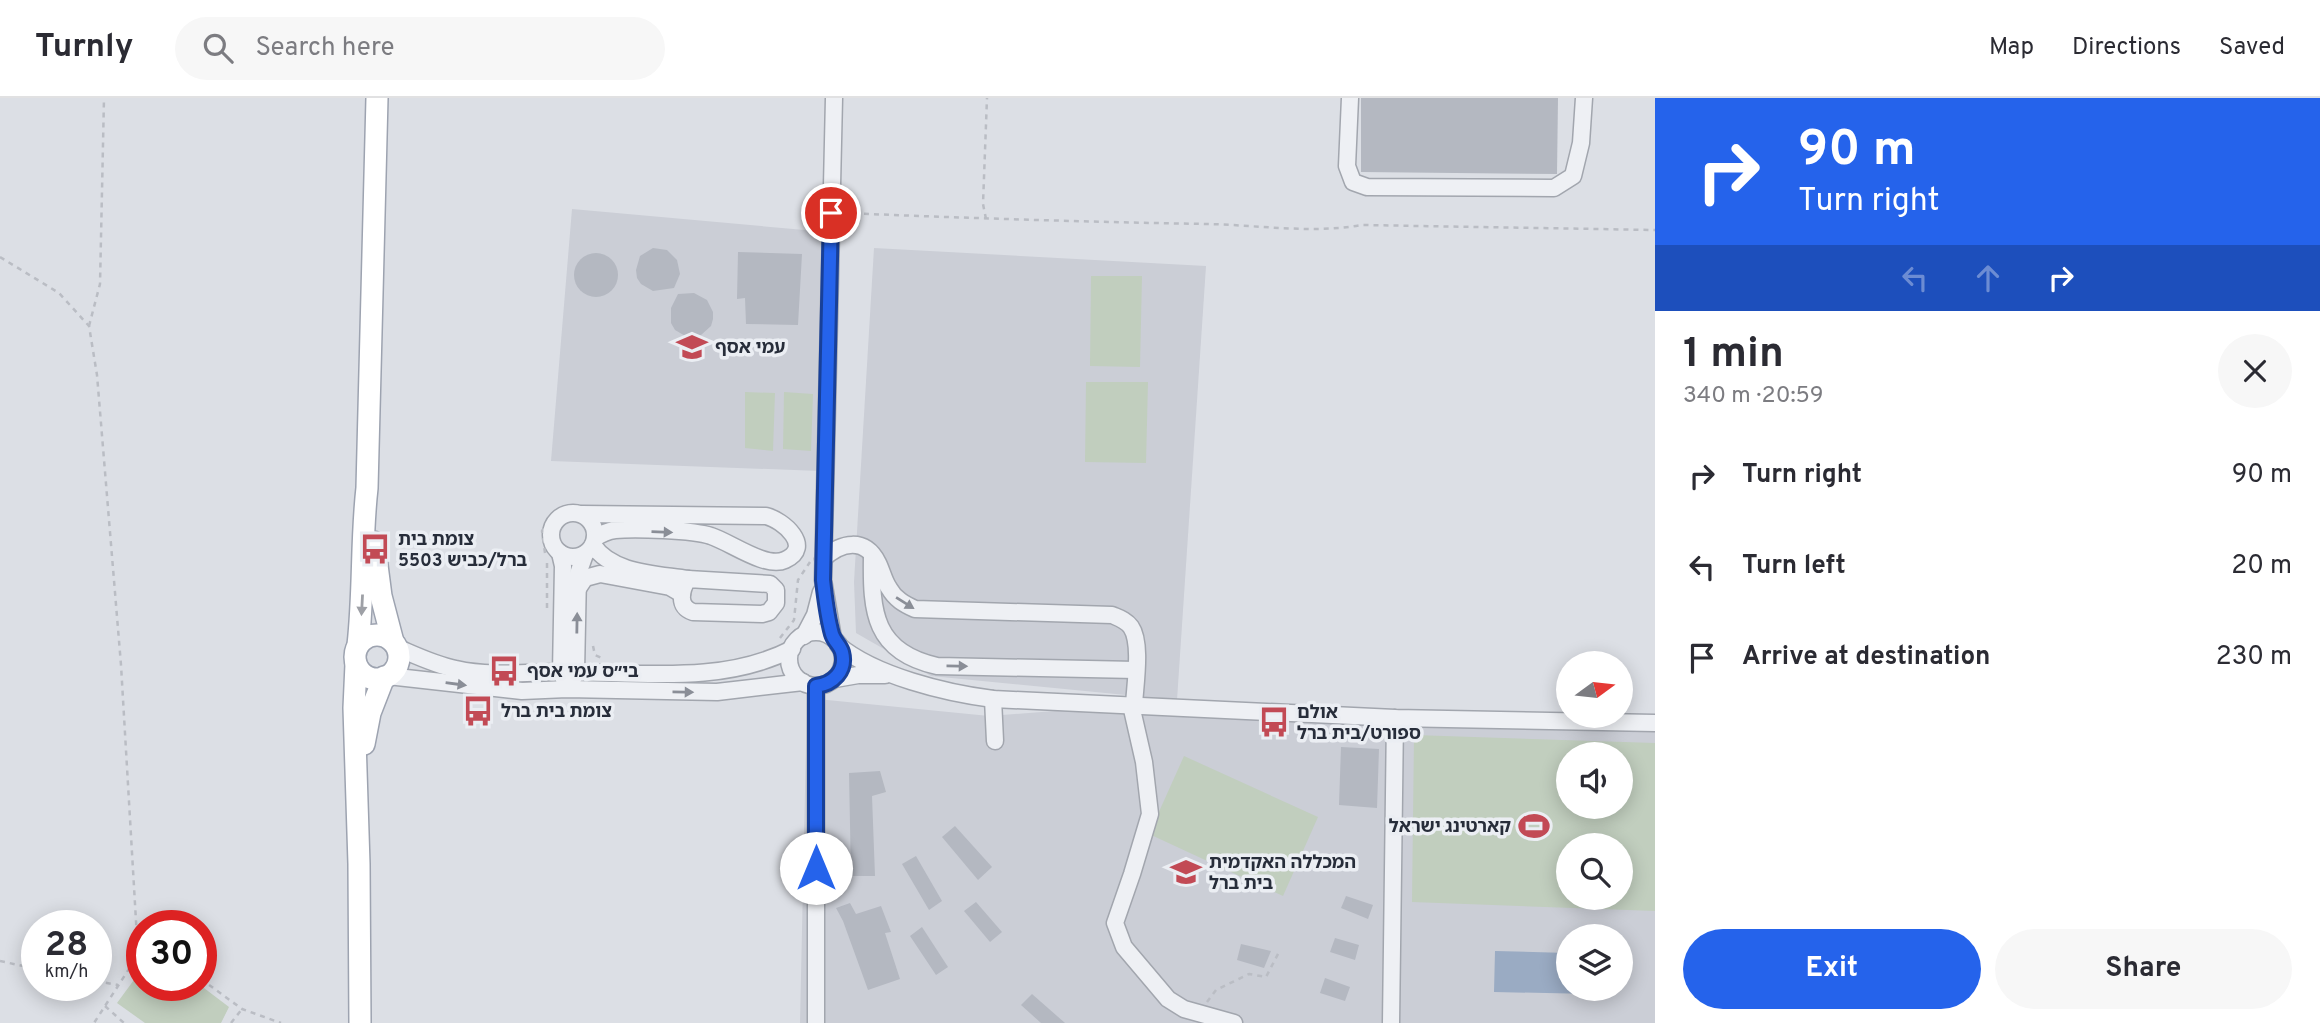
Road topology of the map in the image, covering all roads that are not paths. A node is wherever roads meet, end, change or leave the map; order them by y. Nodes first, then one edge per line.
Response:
1 (377, 98) edge
2 (834, 98) edge
3 (1350, 98) edge
4 (1584, 98) edge
5 (368, 488) junction
6 (582, 514) junction
7 (591, 546) junction
8 (560, 553) junction
9 (872, 554) junction
10 (818, 559) junction
11 (688, 579) junction
12 (823, 580) junction
13 (578, 590) junction
14 (681, 594) junction
15 (804, 636) junction
16 (836, 641) junction
17 (394, 644) junction
18 (784, 647) junction
19 (357, 654) junction
20 (1136, 670) junction
21 (569, 672) junction
22 (894, 675) junction
23 (386, 677) junction
24 (835, 679) junction
25 (810, 684) junction
26 (567, 689) junction
27 (993, 699) junction
28 (1133, 705) junction
29 (1395, 718) junction
30 (1655, 723) edge
31 (995, 741) dead end
32 (358, 770) junction
33 (1187, 1015) edge
34 (360, 1023) edge
35 (816, 1023) edge
36 (1234, 1023) edge
37 (1391, 1023) edge

1 - 5 main road
2 - 10 street
3 - 4 street
5 - 17 main road
5 -> 19 main road
6 - 7 street
7 -> 6 street
6 - 8 street
7 - 8 street
7 - 11 street
7 - 13 street
8 - 21 street
9 - 10 street
9 -> 20 street
9 -> 20 street
10 - 12 street
11 - 14 street
11 - 14 street
12 - 15 street
12 - 16 street
13 - 14 street
21 -> 13 street
15 - 16 street
15 - 18 street
16 - 22 street
16 - 24 street
17 - 19 main road
17 - 21 street
17 - 23 main road
18 - 21 street
18 - 25 street
19 - 23 main road
19 - 32 main road
20 - 28 street
21 - 26 street
22 - 24 street
22 - 27 street
23 -> 26 street
23 - 32 main road
24 - 25 street
26 -> 25 street
25 - 35 street
27 - 28 street
27 - 31 street
28 - 29 street
28 - 33 street
29 - 30 street
29 - 37 street
32 - 34 main road
33 - 36 street

